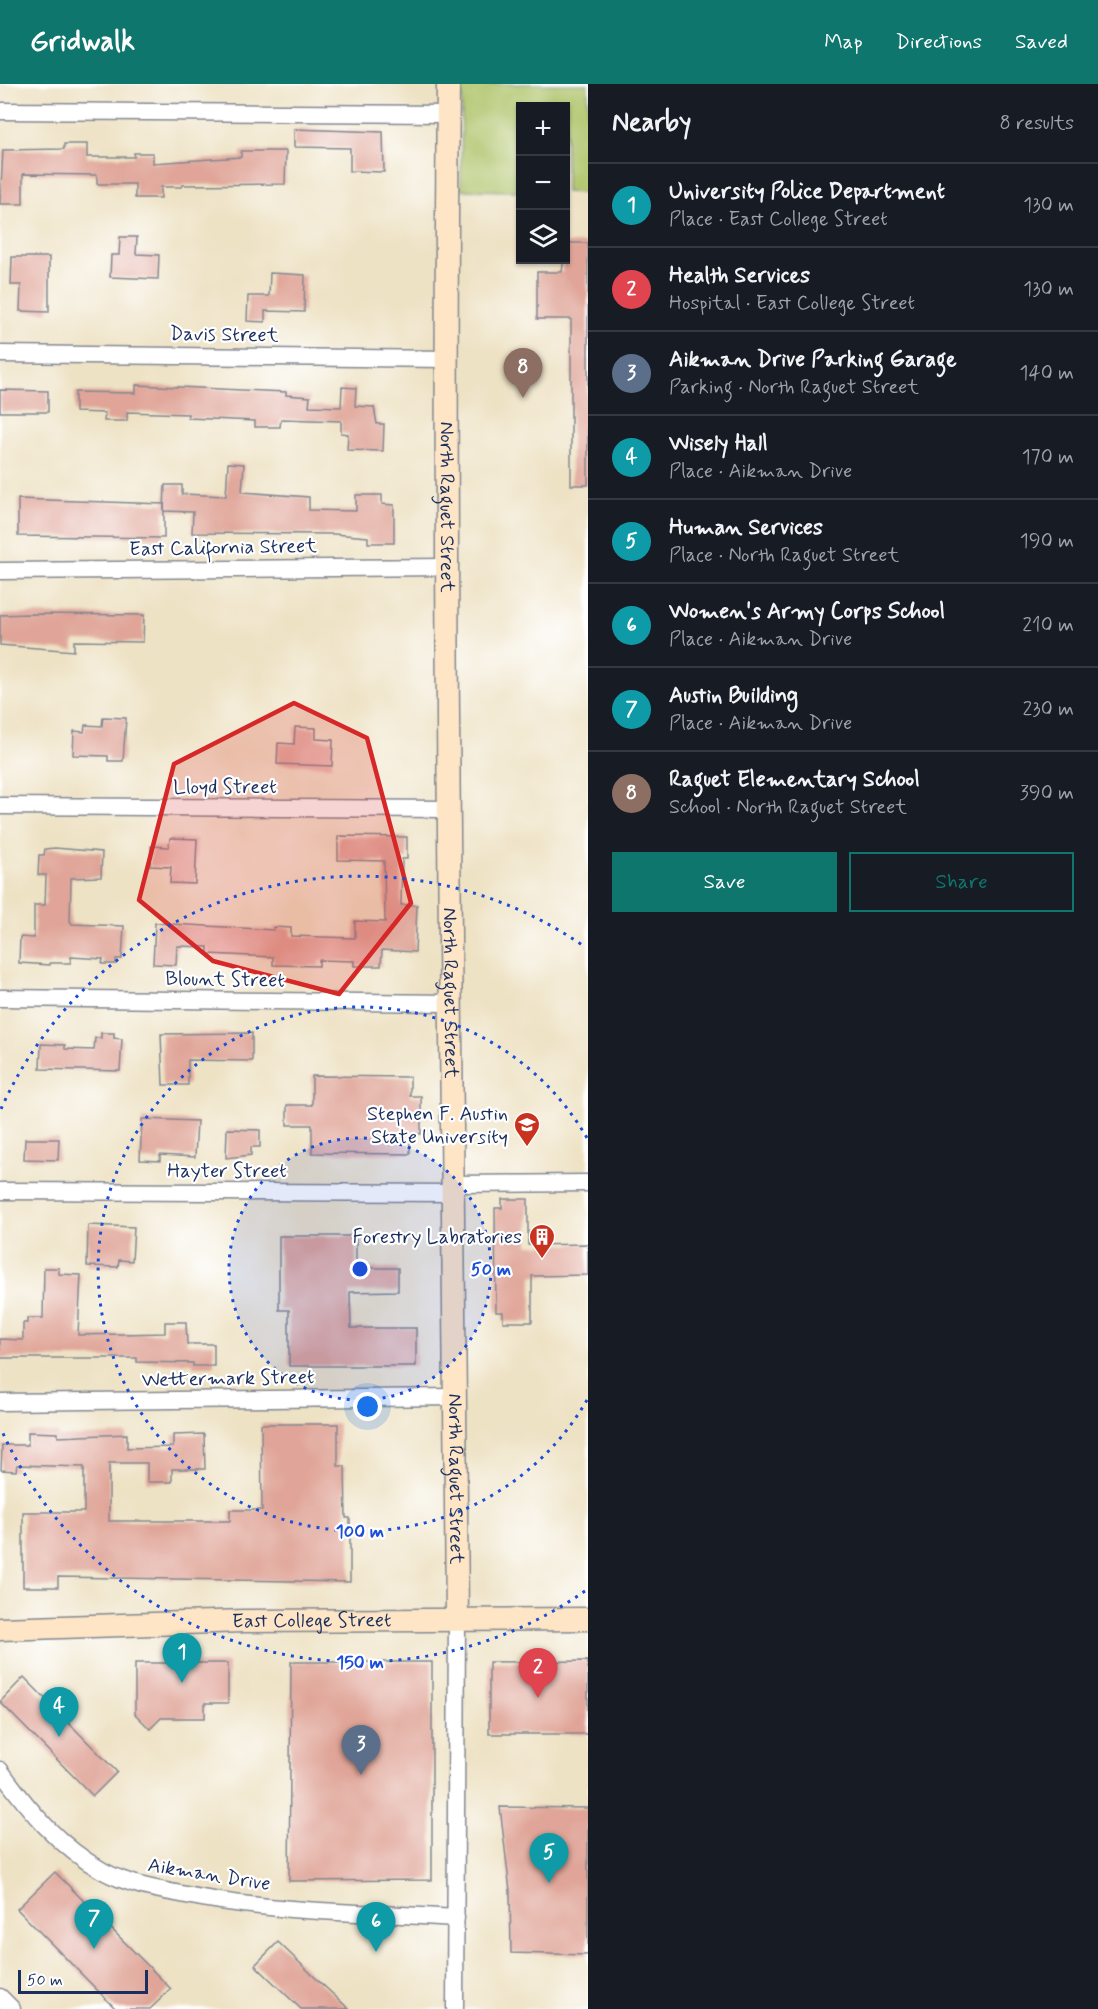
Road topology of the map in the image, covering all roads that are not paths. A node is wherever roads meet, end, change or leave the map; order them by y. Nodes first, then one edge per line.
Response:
1 (448, 84) edge
2 (0, 111) edge
3 (448, 114) junction
4 (0, 354) edge
5 (448, 359) junction
6 (446, 567) junction
7 (0, 571) edge
8 (0, 807) edge
9 (449, 809) junction
10 (0, 998) edge
11 (450, 1003) junction
12 (588, 1183) edge
13 (454, 1189) junction
14 (0, 1191) edge
15 (456, 1397) junction
16 (0, 1402) edge
17 (457, 1619) junction
18 (588, 1619) edge
19 (0, 1629) edge
20 (0, 1770) edge
21 (456, 1918) junction
22 (0, 1997) edge
23 (12, 2009) edge
24 (455, 2009) edge

1 - 3 street, North Raguet Street
2 - 3 street
3 - 5 street, North Raguet Street
4 - 5 street, Davis Street
5 - 6 street, North Raguet Street
6 - 7 street, East California Street
6 - 9 street, North Raguet Street
8 - 9 street, Lloyd Street
9 - 11 street, North Raguet Street
10 - 11 street, Blount Street
11 - 13 street, North Raguet Street
12 - 13 street, Hayter Street
13 - 14 street, Hayter Street
13 - 15 street, North Raguet Street
15 - 16 street, Wettermark Street
15 - 17 street, North Raguet Street
17 - 18 street, East College Street
17 - 19 street, East College Street
17 - 21 street, North Raguet Street
20 - 21 street, Aikman Drive
21 - 24 street, North Raguet Street
22 - 23 street

